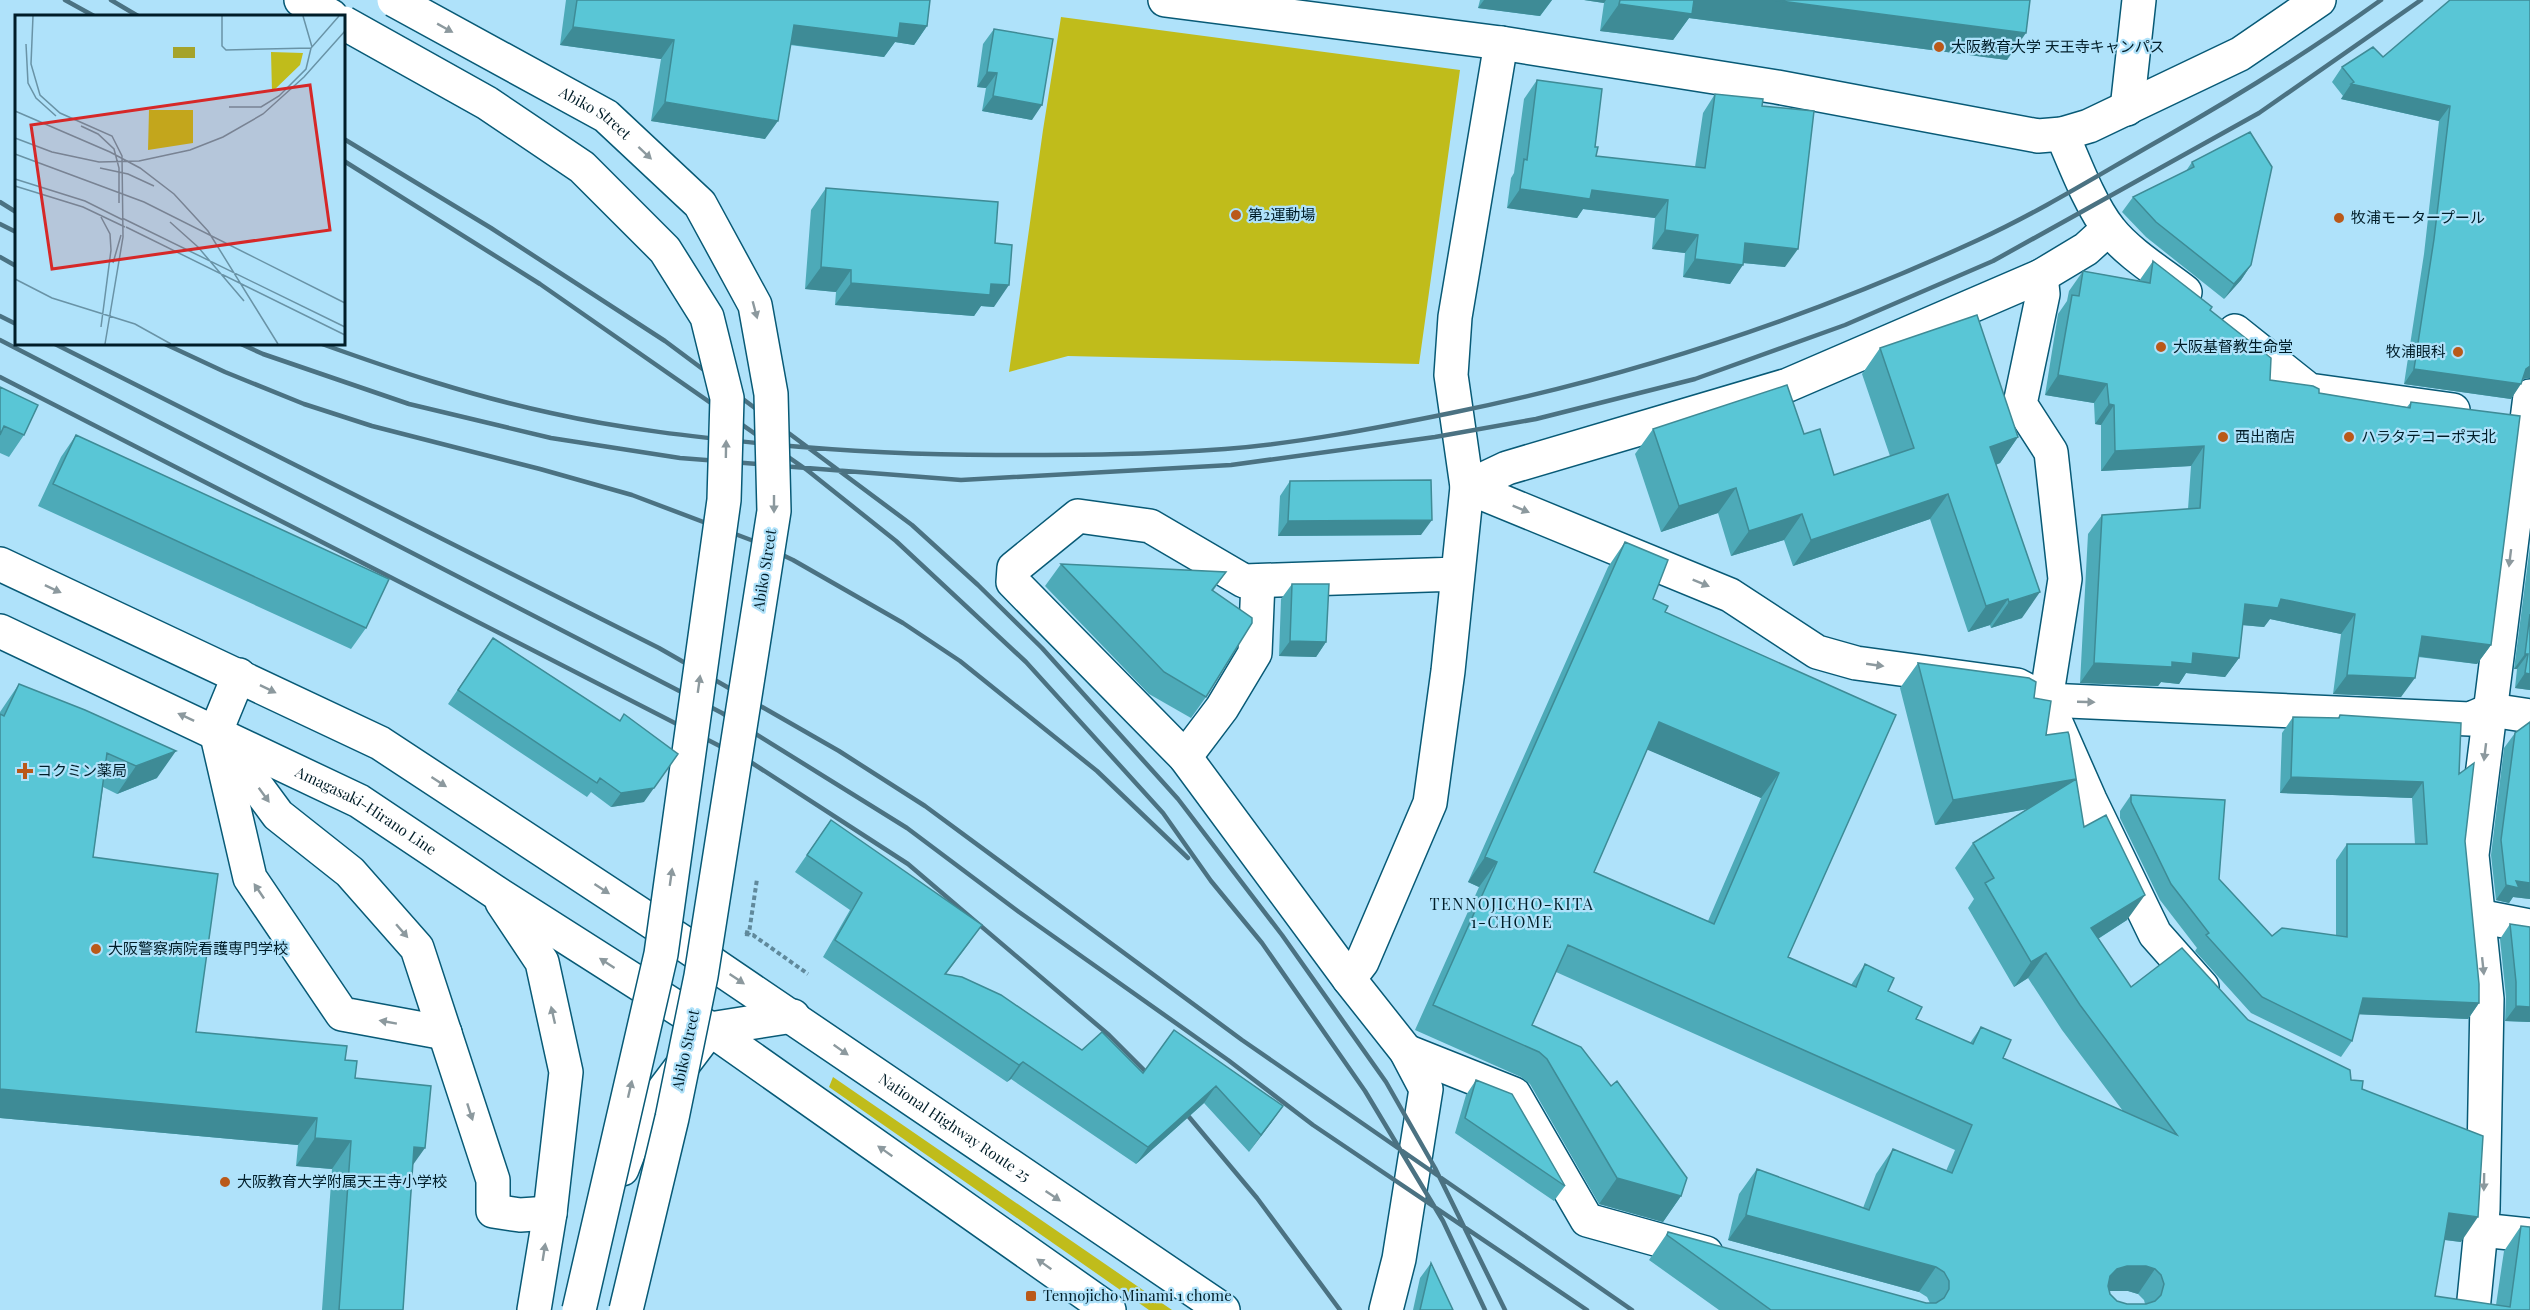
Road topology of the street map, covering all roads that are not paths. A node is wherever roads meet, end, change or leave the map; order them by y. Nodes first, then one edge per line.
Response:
1 (301, 0) edge
2 (394, 0) edge
3 (1166, 0) edge
4 (2139, 0) edge
5 (2319, 0) edge
6 (329, 15) edge
7 (345, 24) edge
8 (1501, 44) junction
9 (2127, 109) junction
10 (2062, 134) junction
11 (2109, 229) junction
12 (2041, 276) junction
13 (2529, 408) edge
14 (1467, 487) junction
15 (2523, 514) edge
16 (0, 564) edge
17 (1458, 574) junction
18 (1258, 581) junction
19 (0, 631) edge
20 (239, 675) junction
21 (2046, 700) junction
22 (2491, 710) junction
23 (2530, 716) edge
24 (216, 731) junction
25 (1185, 757) junction
26 (495, 891) junction
27 (2478, 916) junction
28 (2530, 926) edge
29 (688, 946) junction
30 (1349, 979) junction
31 (2224, 1011) edge
32 (792, 1016) junction
33 (710, 1029) junction
34 (445, 1033) junction
35 (1406, 1051) junction
36 (2452, 1133) edge
37 (2484, 1149) junction
38 (550, 1213) junction
39 (2481, 1230) junction
40 (2530, 1235) edge
41 (1733, 1260) edge
42 (534, 1310) edge
43 (565, 1310) edge
44 (579, 1310) edge
45 (627, 1310) edge
46 (1109, 1310) edge
47 (1222, 1310) edge
48 (1386, 1310) edge
49 (2473, 1310) edge

1 - 6 main road
2 -> 45 main road, Abiko Street, bridge
3 - 8 main road
4 - 9 main road
5 - 9 main road
44 -> 7 main road, bridge
8 - 10 main road
8 - 14 main road
9 - 10 main road
10 - 11 main road
11 - 12 main road
11 - 13 main road
12 - 14 main road
12 - 21 main road
13 - 15 main road
14 - 17 main road
14 -> 21 main road
15 -> 22 main road
16 -> 20 main road
17 - 18 main road
17 - 30 main road
18 - 25 main road
18 - 25 main road
24 -> 19 main road, Amagasaki-Hirano Line
20 - 24 main road
20 -> 29 main road
21 -> 22 main road
21 - 31 main road
22 - 23 main road
22 -> 27 main road
24 - 26 main road, Amagasaki-Hirano Line
24 -> 34 main road
34 -> 24 main road
25 - 30 main road
33 -> 26 main road, Amagasaki-Hirano Line
38 -> 26 main road
27 - 28 main road
27 -> 37 main road
29 -> 32 main road, National Highway Route 25
29 - 33 main road
30 - 35 main road
32 - 33 main road
32 -> 47 main road, National Highway Route 25
33 - 43 main road
33 - 45 main road
46 -> 33 main road
34 -> 38 main road
35 - 41 main road
35 - 48 main road
36 - 37 main road
37 -> 39 main road
42 -> 38 main road
39 - 40 main road
39 - 49 main road

